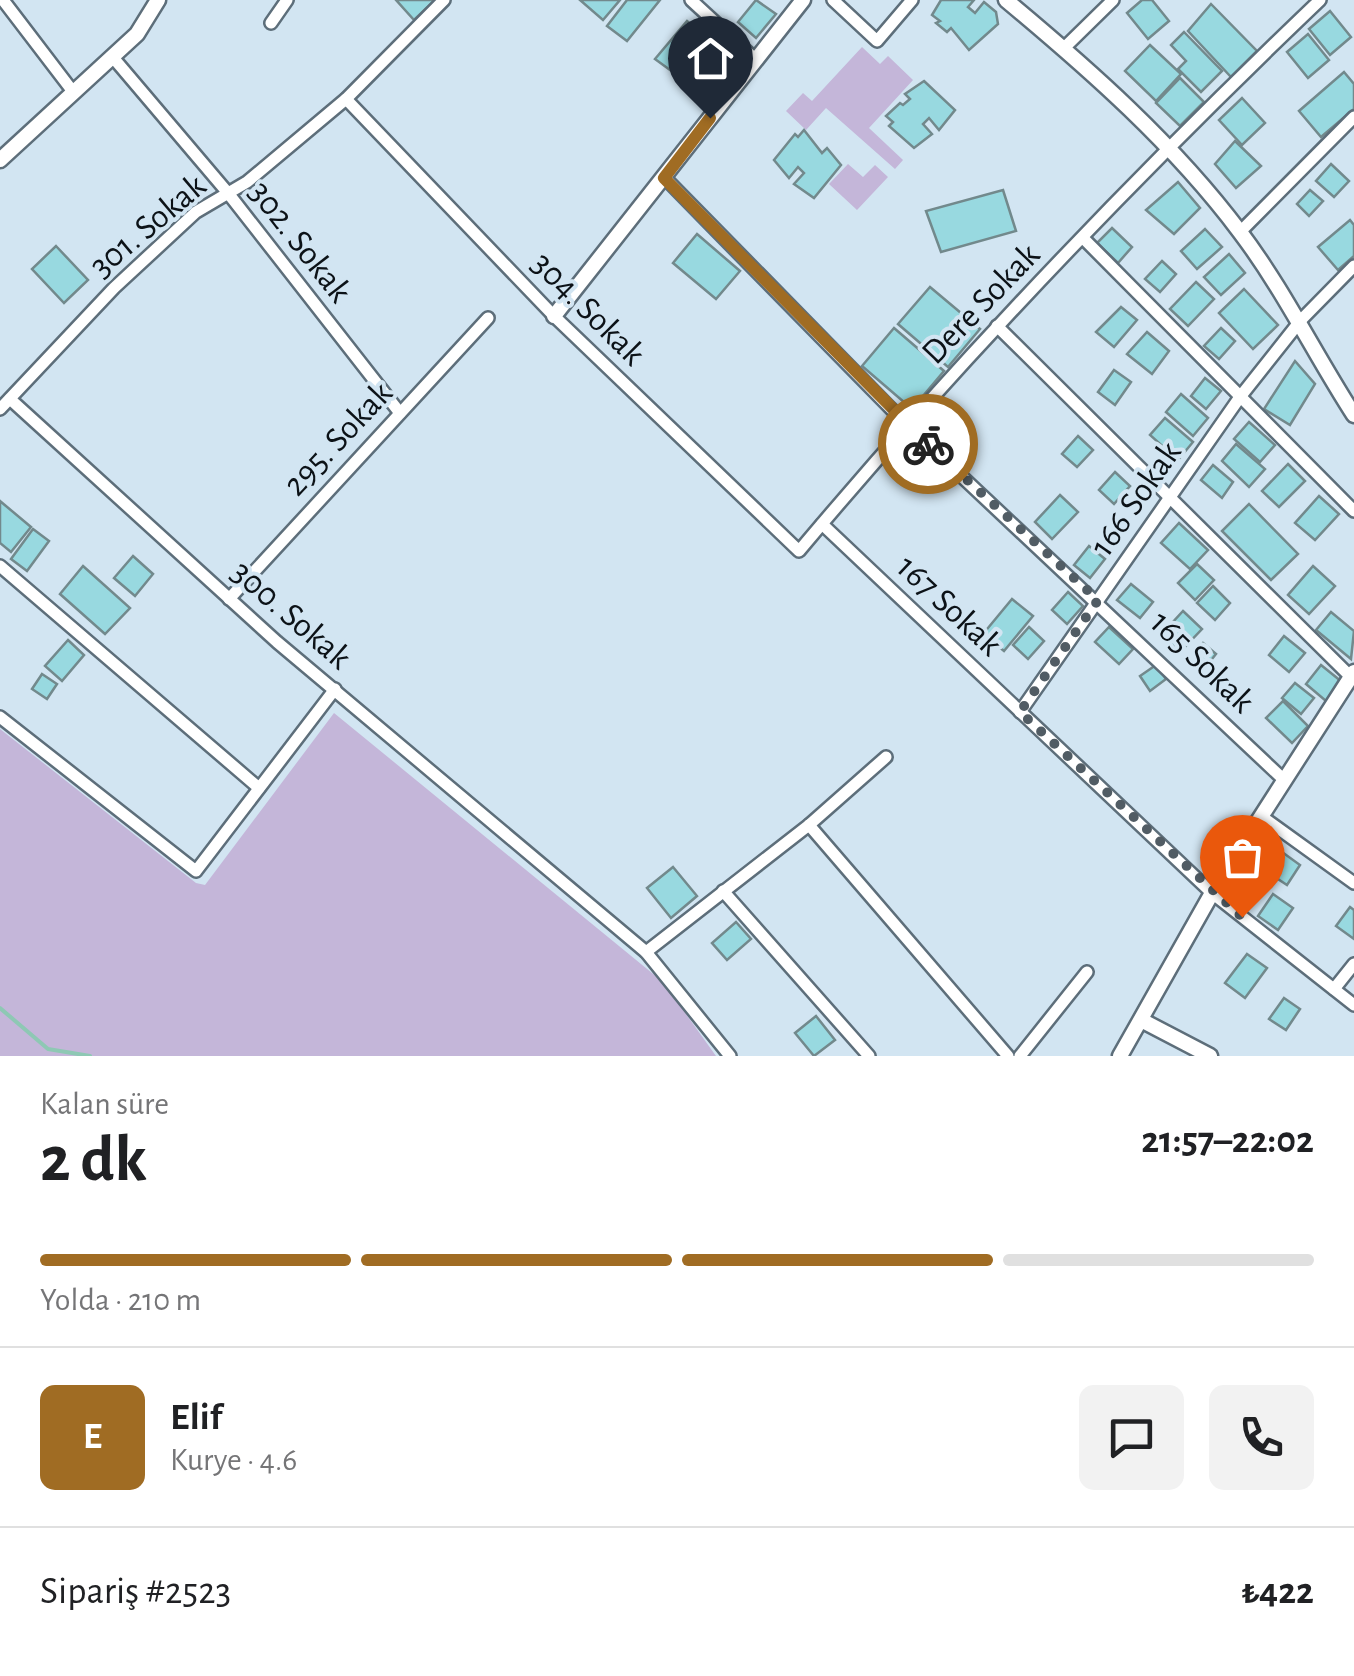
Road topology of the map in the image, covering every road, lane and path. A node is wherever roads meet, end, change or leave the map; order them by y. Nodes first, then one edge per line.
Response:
1 (3, 0) edge
2 (158, 0) edge
3 (287, 0) edge
4 (444, 0) edge
5 (691, 0) edge
6 (803, 0) edge
7 (833, 0) edge
8 (912, 0) edge
9 (1006, 0) edge
10 (1114, 0) edge
11 (1320, 0) edge
12 (271, 23) dead end
13 (1063, 48) junction
14 (116, 60) dead end
15 (756, 60) junction
16 (74, 93) junction
17 (346, 99) junction
18 (1354, 117) edge
19 (1168, 145) junction
20 (0, 160) edge
21 (664, 178) junction
22 (228, 194) junction
23 (1240, 232) junction
24 (1083, 238) junction
25 (1354, 266) edge
26 (554, 316) junction
27 (488, 318) dead end
28 (1301, 320) junction
29 (997, 326) junction
30 (1240, 397) junction
31 (10, 399) junction
32 (1352, 406) edge
33 (0, 409) edge
34 (400, 413) junction
35 (906, 424) junction
36 (1171, 500) junction
37 (1354, 511) edge
38 (822, 524) junction
39 (799, 551) joint
40 (0, 566) edge
41 (230, 599) junction
42 (1098, 600) junction
43 (1352, 674) edge
44 (334, 688) junction
45 (1020, 712) junction
46 (0, 717) edge
47 (886, 757) dead end
48 (1282, 778) junction
49 (260, 788) junction
50 (1261, 816) junction
51 (809, 826) junction
52 (1353, 880) edge
53 (724, 891) junction
54 (1212, 892) junction
55 (646, 952) junction
56 (1354, 964) edge
57 (1086, 972) dead end
58 (1334, 989) junction
59 (1354, 1005) edge
60 (1143, 1022) junction
61 (730, 1056) edge
62 (869, 1056) edge
63 (1008, 1056) edge
64 (1020, 1056) edge
65 (1120, 1056) edge
66 (1210, 1056) edge

1 - 16 street
2 - 16 street
3 - 12 street
4 - 17 street, 301. Sokak
5 - 15 street
6 - 15 street
7 - 8 street
9 - 13 street
10 - 13 street
11 - 19 street, Dere Sokak
13 - 19 street
14 - 22 street, 302. Sokak
15 - 21 street
16 - 20 street
17 - 22 street, 301. Sokak
17 - 26 street, 304. Sokak
18 - 23 street
19 - 23 street
19 - 24 street, Dere Sokak
21 - 26 street
21 - 35 street, 165 Sokak
22 - 31 street, 301. Sokak
22 - 34 street, 302. Sokak
23 - 28 street
24 - 29 street, Dere Sokak
24 - 30 street
25 - 28 street, 166 Sokak
26 - 39 street, 304. Sokak
27 - 34 street, 295. Sokak
28 - 30 street, 166 Sokak
28 - 32 street
29 - 35 street, Dere Sokak
29 - 36 street
30 - 36 street, 166 Sokak
30 - 37 street
31 - 33 street, 301. Sokak
31 - 41 street, 300. Sokak
34 - 41 street, 295. Sokak
35 - 38 street, Dere Sokak
35 - 42 street, 165 Sokak
36 - 42 street, 166 Sokak
36 - 43 street
38 - 39 street, Dere Sokak
38 - 45 street, 167 Sokak
40 - 49 street
41 - 44 street, 300. Sokak
42 - 45 street, 166 Sokak
42 - 48 street, 165 Sokak
43 - 48 street
44 - 49 street
44 - 55 street, 300. Sokak
45 - 54 street, 167 Sokak
46 - 49 street
47 - 51 street
48 - 50 street
50 - 52 street
50 - 54 street
51 - 53 street
51 - 63 street
53 - 55 street
53 - 62 street
54 - 58 street, 167 Sokak
54 - 60 street
55 - 61 street, 300. Sokak
56 - 58 street
57 - 64 street
58 - 59 street, 167 Sokak
60 - 65 street
60 - 66 street

